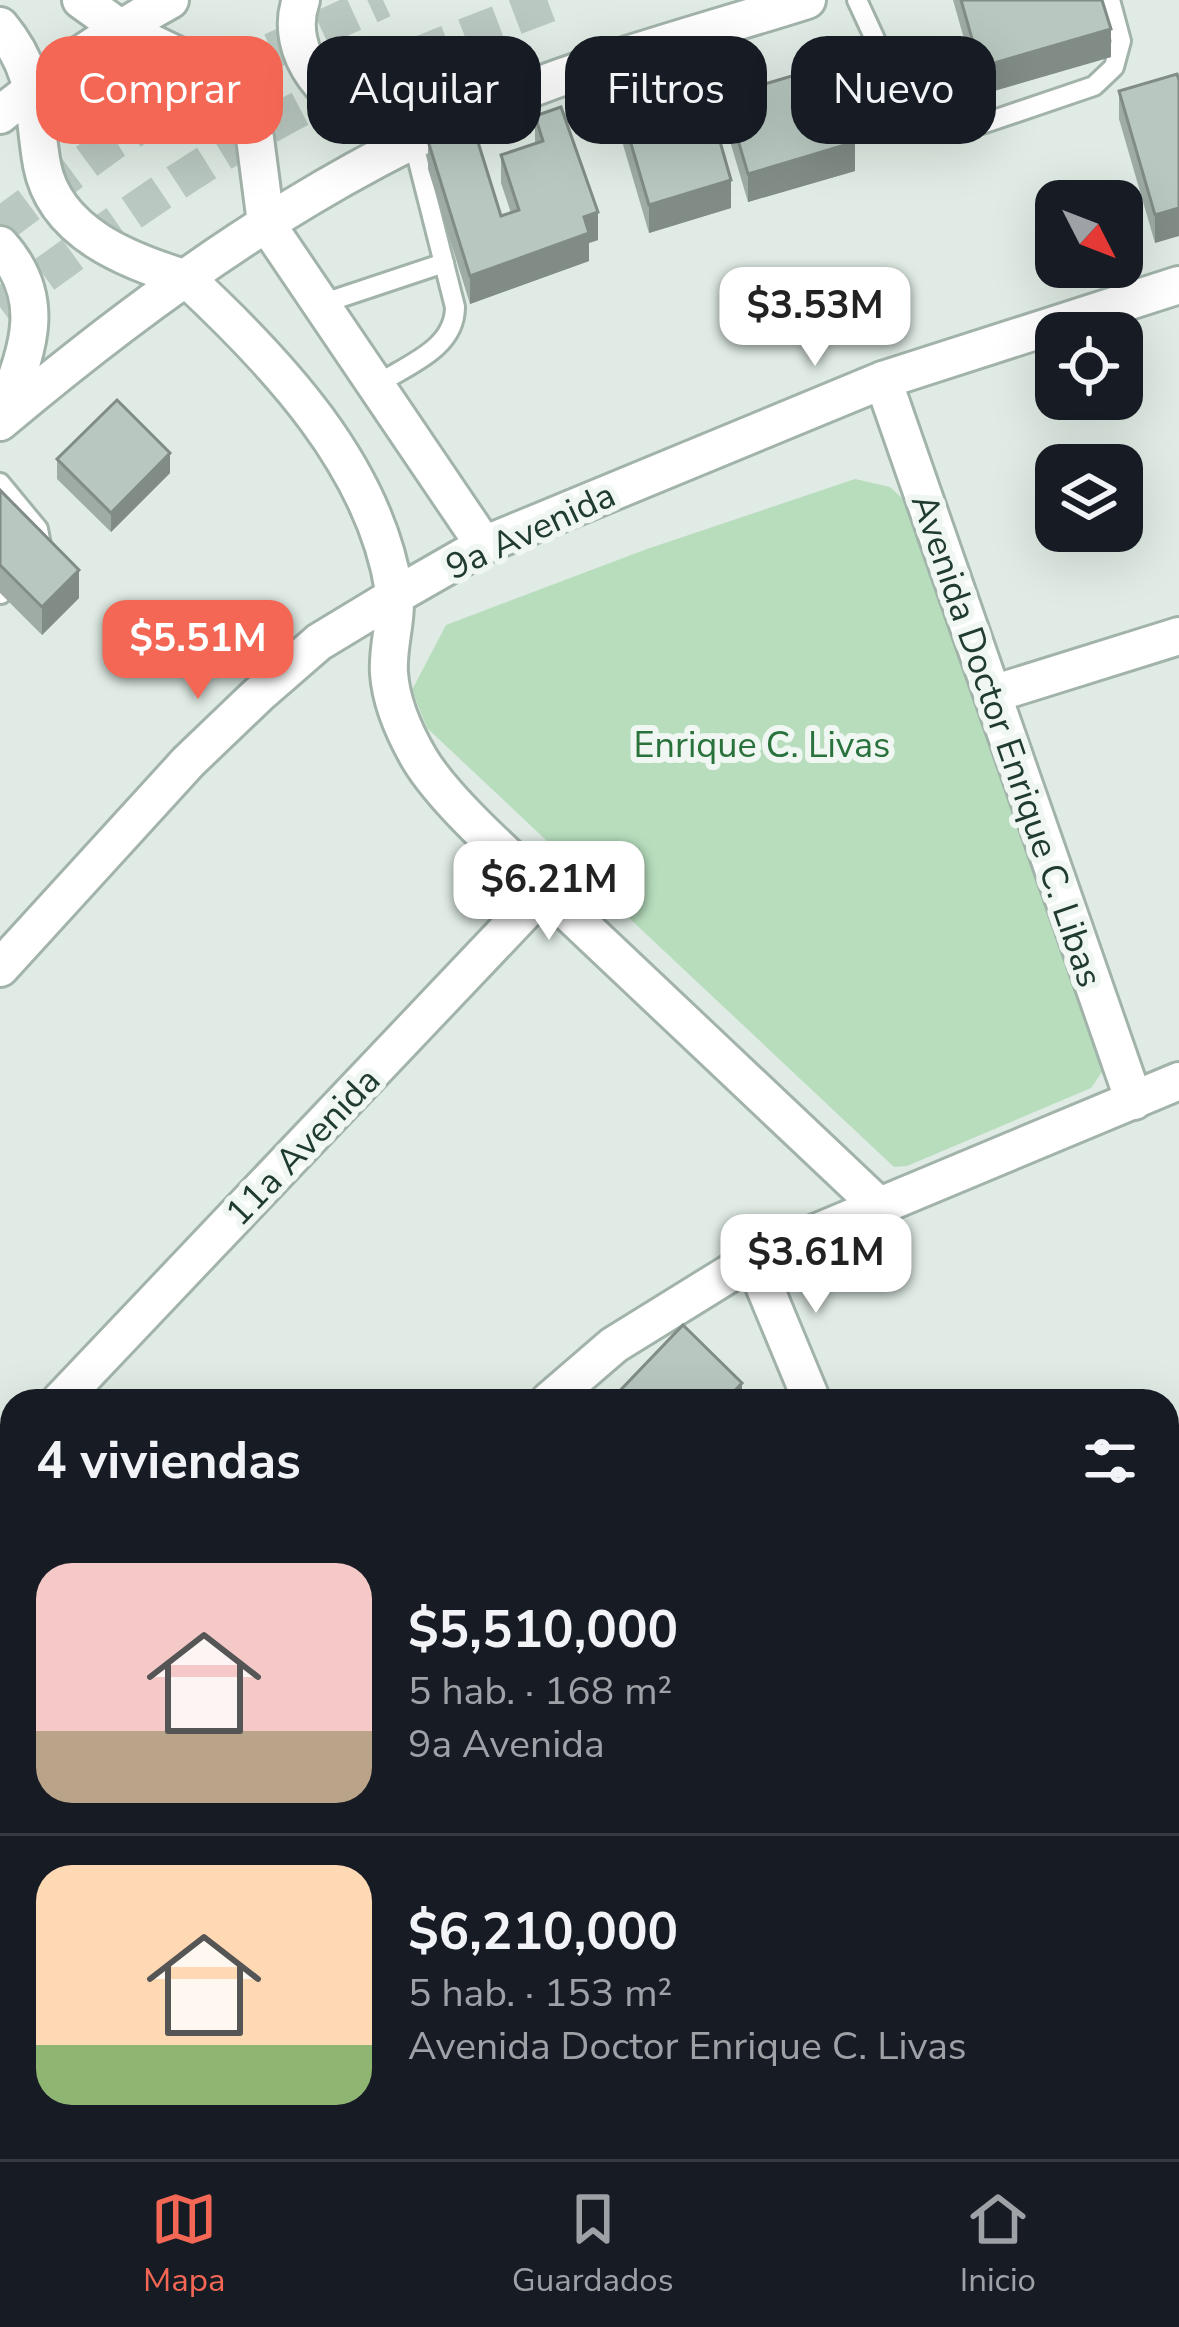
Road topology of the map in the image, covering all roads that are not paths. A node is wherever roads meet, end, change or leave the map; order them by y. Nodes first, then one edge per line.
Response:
1 (81, 0) edge
2 (170, 0) edge
3 (301, 0) edge
4 (807, 0) edge
5 (857, 0) edge
6 (1110, 0) edge
7 (0, 26) edge
8 (120, 28) junction
9 (307, 62) edge
10 (34, 86) junction
11 (541, 87) edge
12 (0, 115) edge
13 (407, 144) edge
14 (414, 144) edge
15 (266, 223) junction
16 (0, 245) edge
17 (444, 263) junction
18 (187, 279) junction
19 (1179, 285) edge
20 (320, 304) junction
21 (883, 380) junction
22 (376, 385) junction
23 (0, 421) edge
24 (0, 483) edge
25 (484, 545) junction
26 (36, 555) edge
27 (395, 596) junction
28 (1179, 636) edge
29 (993, 694) junction
30 (545, 890) junction
31 (0, 968) edge
32 (1179, 1081) edge
33 (1134, 1101) junction
34 (880, 1208) junction
35 (753, 1259) junction
36 (71, 1389) edge
37 (563, 1389) edge
38 (807, 1389) edge

1 - 8 street
2 - 8 street
3 - 9 street
4 - 11 street
5 - 6 lane
7 - 10 street
8 - 10 street
8 - 15 street
10 - 12 street
10 - 18 street
13 - 15 street
14 - 17 lane
15 - 18 street
15 - 20 street
16 - 23 street
17 - 20 lane
17 - 22 lane
18 - 23 street
18 - 27 street
19 - 21 street, 9a Avenida
20 - 22 street
21 - 25 street, 9a Avenida
21 - 29 street, Avenida Doctor Enrique C. Libas
22 - 25 street
24 - 26 lane
25 - 27 street, 9a Avenida
27 - 30 street
27 - 31 street, 9a Avenida
28 - 29 street
29 - 33 street, Avenida Doctor Enrique C. Libas
30 - 34 street
30 - 36 street, 11a Avenida
32 - 33 street
33 - 34 street
34 - 35 street
35 - 37 street
35 - 38 street

